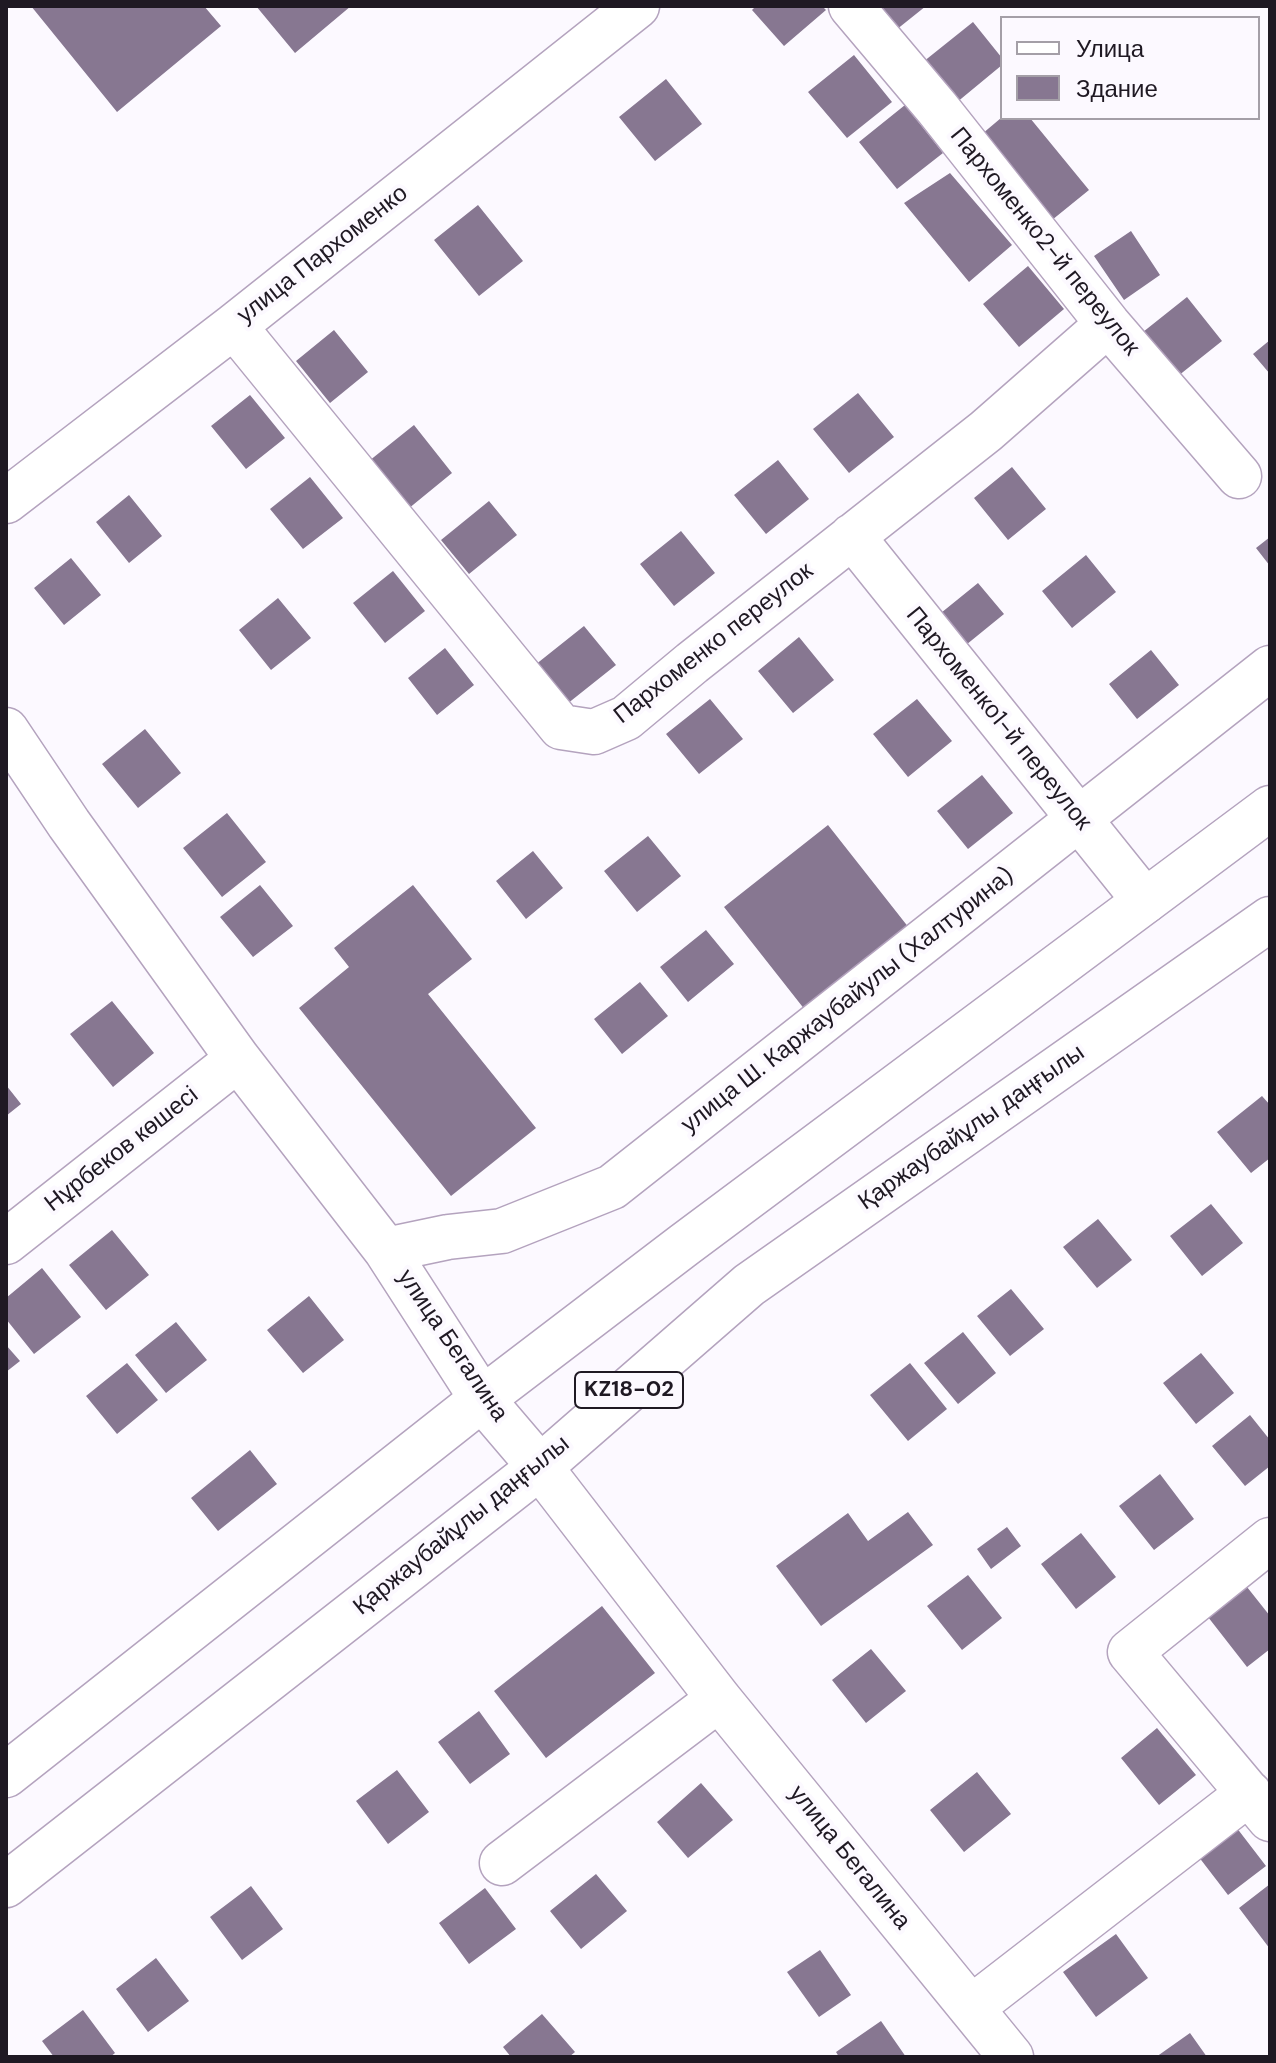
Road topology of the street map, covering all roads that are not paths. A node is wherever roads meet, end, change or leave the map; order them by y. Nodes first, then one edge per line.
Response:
1 (637, 6) edge
2 (851, 6) edge
3 (1108, 324) junction
4 (234, 326) junction
5 (1239, 476) dead end
6 (6, 501) edge
7 (852, 536) junction
8 (1270, 668) edge
9 (6, 730) edge
10 (1270, 808) edge
11 (1079, 819) junction
12 (1145, 901) junction
13 (1270, 919) edge
14 (238, 1059) junction
15 (6, 1242) edge
16 (386, 1250) junction
17 (482, 1399) junction
18 (540, 1467) junction
19 (1270, 1540) edge
20 (719, 1699) junction
21 (6, 1775) edge
22 (1259, 1806) edge
23 (502, 1863) dead end
24 (6, 1885) edge
25 (989, 2040) edge

1 - 4 main road, улица Пархоменко
2 - 3 main road, Пархоменко2-й переулок
3 - 5 main road, Пархоменко2-й переулок
3 - 7 main road, Пархоменко переулок
4 - 6 main road, улица Пархоменко
4 - 7 main road, Пархоменко переулок
7 - 11 main road, Пархоменко1-й переулок
8 - 11 main road, улица Ш. Каржаубайулы (Халтурина)
9 - 14 main road, улица Бегалина
10 - 12 main road, KZ18-02
11 - 12 main road, Пархоменко1-й переулок
11 - 16 main road, улица Ш. Каржаубайулы (Халтурина)
12 - 17 main road, KZ18-02
13 - 18 main road, Қаржаубайұлы даңғылы / KZ18-02
14 - 15 main road, Нұрбеков көшесі
14 - 16 main road, улица Бегалина
16 - 17 main road, улица Бегалина
17 - 18 main road, улица Бегалина
17 - 21 main road, KZ18-02
18 - 20 main road, улица Бегалина
18 - 24 main road, Қаржаубайұлы даңғылы / KZ18-02
19 - 22 main road
20 - 23 main road
20 - 25 main road, улица Бегалина
22 - 25 main road

